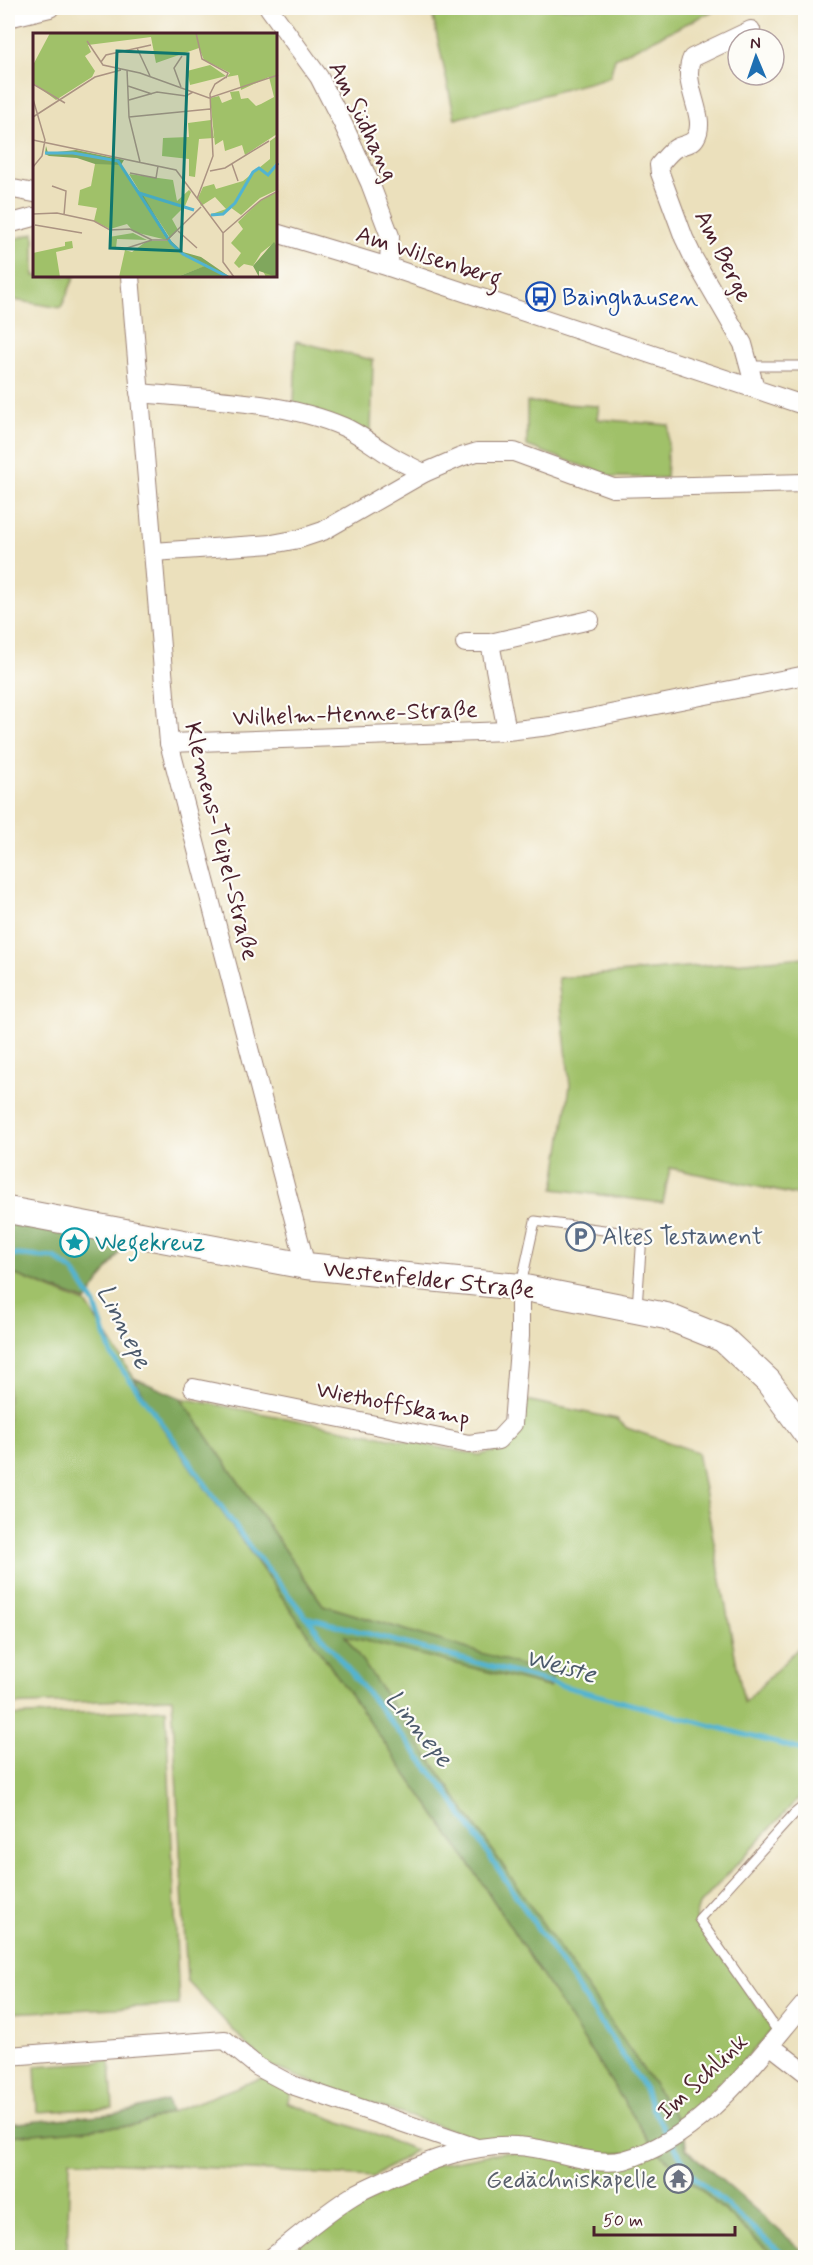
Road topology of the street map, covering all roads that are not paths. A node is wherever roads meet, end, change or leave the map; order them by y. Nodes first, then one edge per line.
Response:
1 (50, 8) edge
2 (269, 8) edge
3 (8, 18) edge
4 (726, 42) edge
5 (8, 188) edge
6 (33, 193) edge
7 (33, 217) edge
8 (8, 224) edge
9 (278, 234) edge
10 (389, 267) junction
11 (130, 278) edge
12 (749, 366) junction
13 (806, 366) edge
14 (755, 388) junction
15 (139, 393) junction
16 (806, 406) edge
17 (424, 473) junction
18 (806, 483) edge
19 (153, 552) junction
20 (590, 620) dead end
21 (465, 643) dead end
22 (490, 643) junction
23 (806, 675) edge
24 (507, 731) junction
25 (169, 743) junction
26 (8, 1210) edge
27 (306, 1266) junction
28 (520, 1287) junction
29 (637, 1310) junction
30 (193, 1388) dead end
31 (806, 1433) edge
32 (806, 1804) edge
33 (806, 2002) edge
34 (775, 2039) junction
35 (8, 2056) edge
36 (806, 2073) edge
37 (477, 2148) junction
38 (271, 2258) edge

1 - 3 street
2 - 10 street, Am Südhang
4 - 12 street, Am Berge
5 - 6 street
7 - 8 street
9 - 10 street, Am Wilsenberg
10 - 14 street, Am Wilsenberg
11 - 15 street, Klemens-Teipel-Straße
12 - 13 lane
12 - 14 street, Am Berge
14 - 16 street, Am Wilsenberg
15 - 17 street
15 - 19 street, Klemens-Teipel-Straße
17 - 18 street
17 - 19 street
19 - 25 street, Klemens-Teipel-Straße
20 - 22 street
21 - 22 street
22 - 24 street, Wilhelm-Henne-Straße
23 - 24 street, Wilhelm-Henne-Straße
24 - 25 street, Wilhelm-Henne-Straße
25 - 27 street, Klemens-Teipel-Straße
26 - 27 main road, Westenfelder Straße
27 - 28 main road, Westenfelder Straße
28 - 29 main road, Westenfelder Straße
28 - 29 lane
28 - 30 street, Wiethoffskamp
29 - 31 main road, Westenfelder Straße
32 - 34 lane
33 - 34 street, Im Schlink
34 - 36 street, Im Schlink
34 - 37 street, Im Schlink
35 - 37 street
37 - 38 street, Im Schlink

